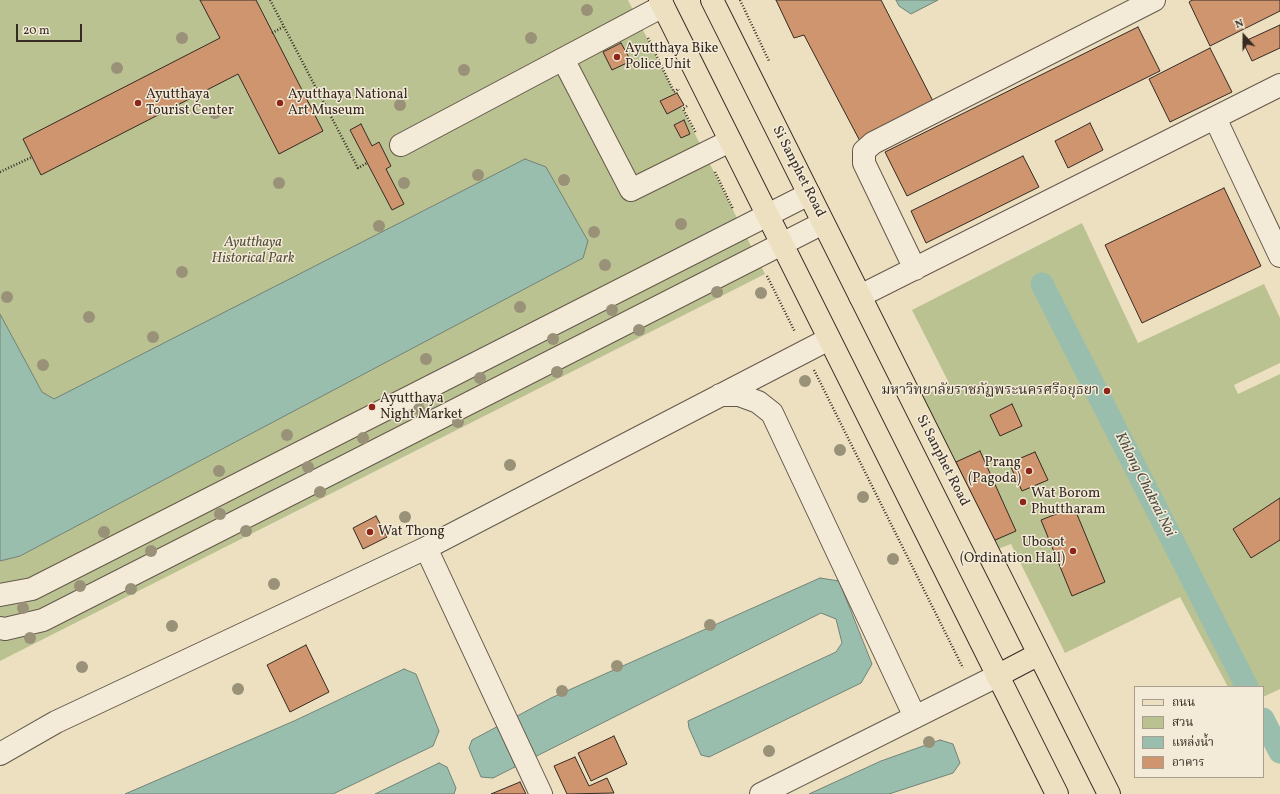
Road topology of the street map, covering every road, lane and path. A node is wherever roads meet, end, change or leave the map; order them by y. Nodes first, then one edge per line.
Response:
1 (270, 0) edge
2 (712, 0) edge
3 (1154, 0) edge
4 (662, 3) edge
5 (284, 27) junction
6 (272, 32) dead end
7 (563, 59) junction
8 (1280, 85) edge
9 (1215, 118) junction
10 (730, 141) junction
11 (401, 145) dead end
12 (32, 157) dead end
13 (368, 163) dead end
14 (0, 172) edge
15 (809, 194) junction
16 (767, 215) junction
17 (823, 223) junction
18 (782, 244) junction
19 (1280, 256) edge
20 (916, 269) junction
21 (860, 296) junction
22 (829, 339) junction
23 (720, 395) junction
24 (426, 548) junction
25 (0, 595) edge
26 (0, 628) edge
27 (1039, 654) junction
28 (998, 676) junction
29 (915, 717) junction
30 (0, 754) edge
31 (541, 794) edge
32 (761, 794) edge
33 (1057, 794) edge
34 (1109, 794) edge

1 - 5 path
2 - 15 main road, Si Sanphet Road
3 - 20 street
4 - 7 street
4 - 10 main road
5 - 6 path
5 - 13 path
7 - 10 street
7 - 11 street
8 - 9 street
9 - 19 street
9 - 20 street
10 - 16 main road
12 - 14 path
15 - 16 street
15 - 17 main road, Si Sanphet Road
16 - 18 main road
16 - 25 street
17 - 18 street
17 - 21 main road, Si Sanphet Road
18 - 22 main road
18 - 26 street
20 - 21 street
21 - 27 main road, Si Sanphet Road
22 - 23 street
22 - 28 main road
23 - 24 street
23 - 29 street
24 - 30 street
24 - 31 street
27 - 28 main road
27 - 34 main road, Si Sanphet Road
28 - 29 street
28 - 33 main road
29 - 32 street

